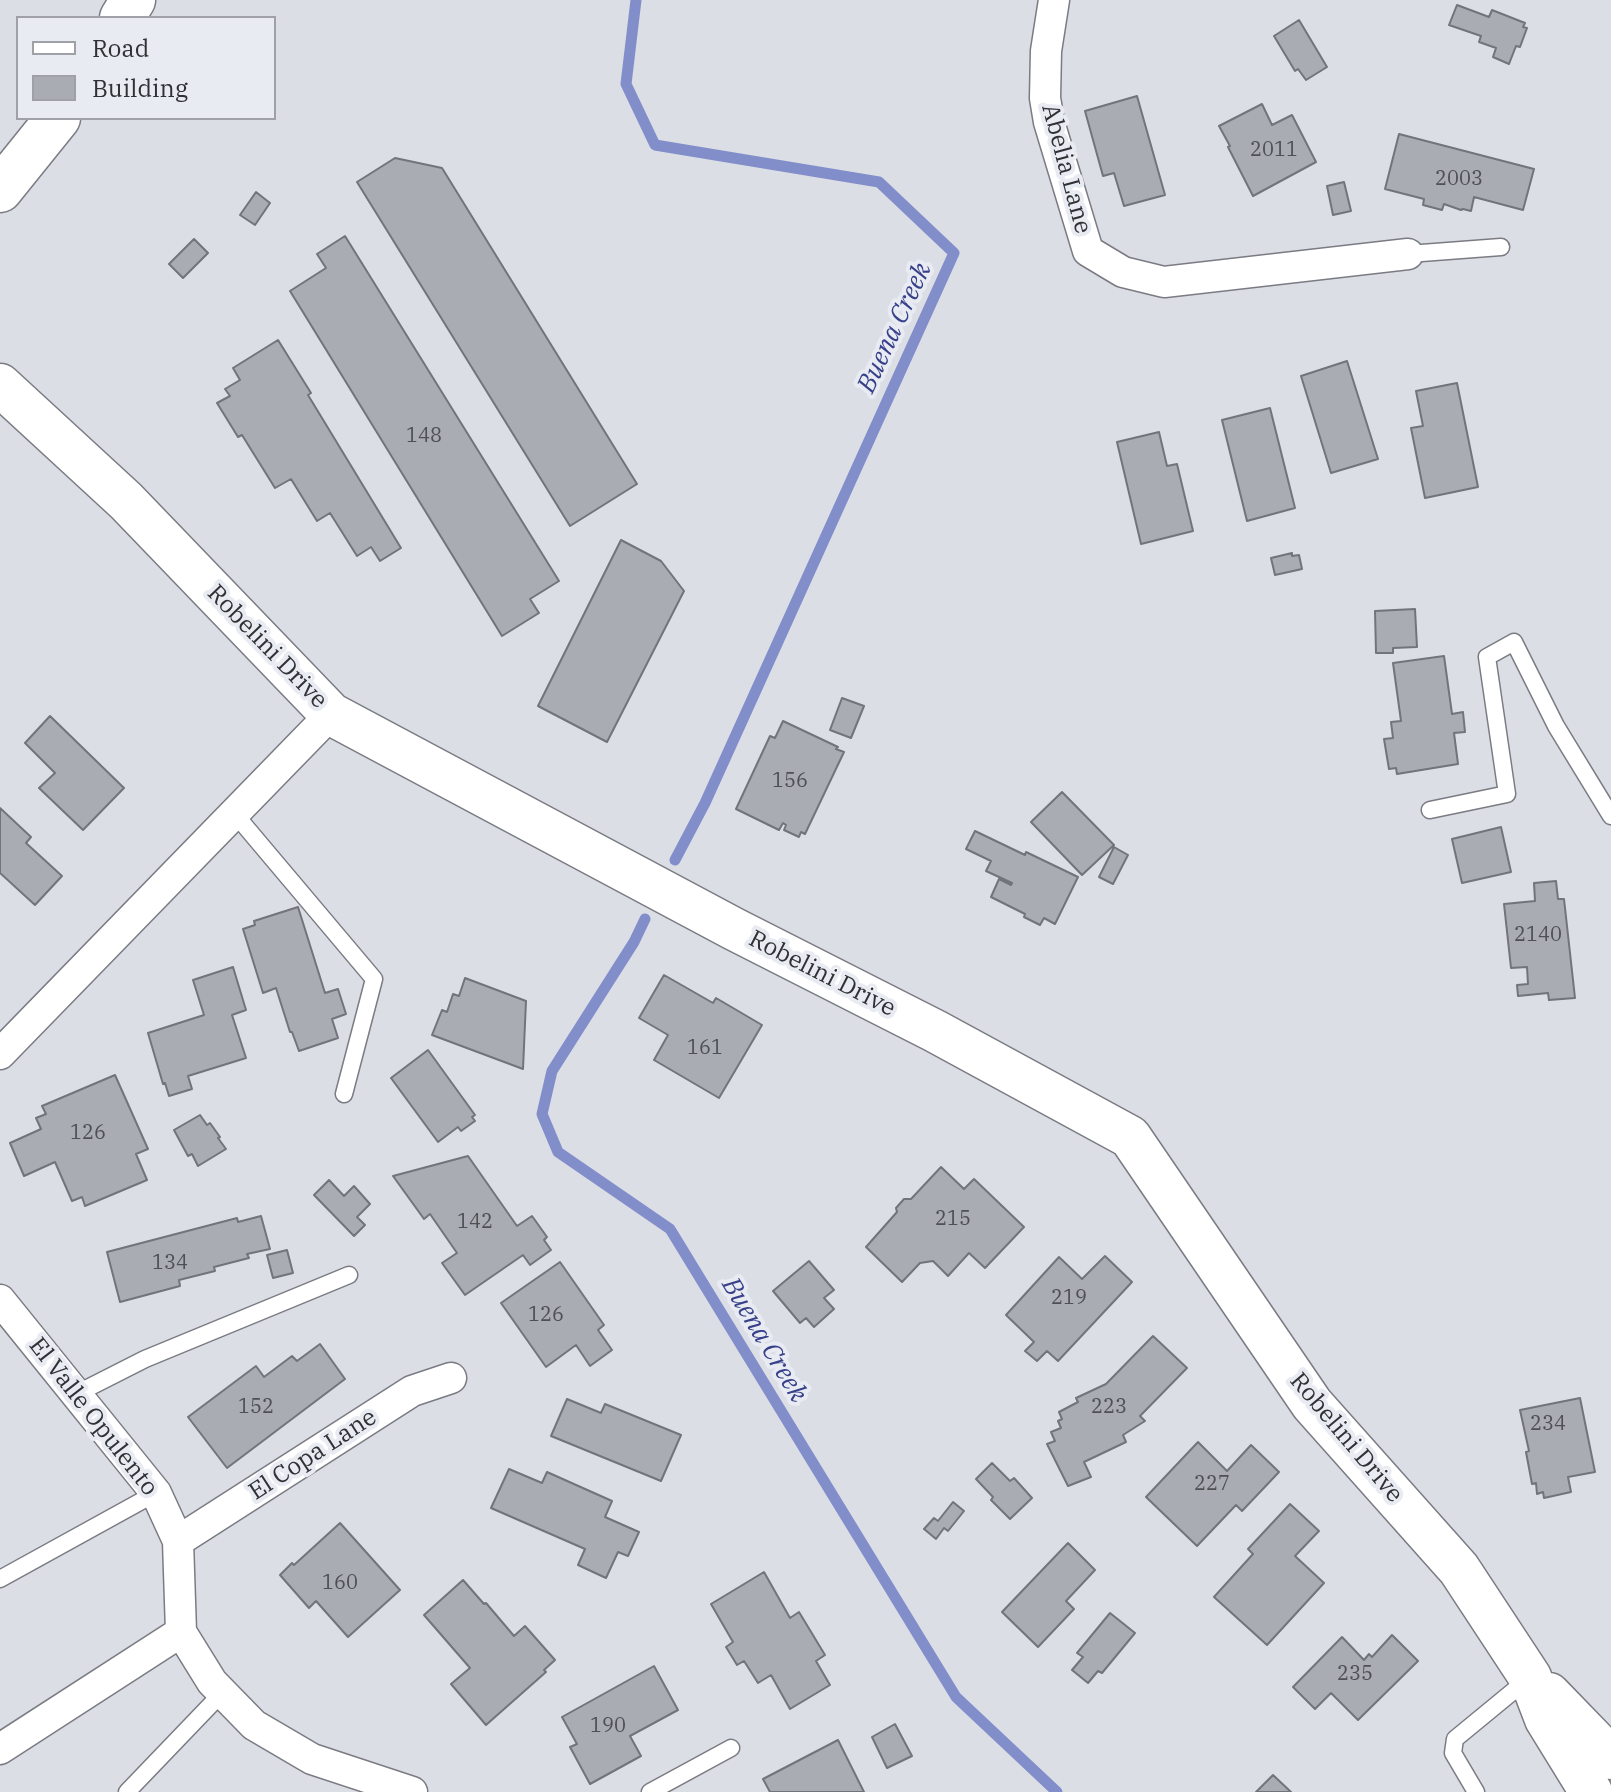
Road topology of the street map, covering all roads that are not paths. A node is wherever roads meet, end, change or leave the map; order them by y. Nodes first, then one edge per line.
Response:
1 (1054, 0) edge
2 (56, 120) edge
3 (0, 190) edge
4 (1501, 247) dead end
5 (1408, 254) joint
6 (0, 385) edge
7 (331, 714) junction
8 (1430, 810) dead end
9 (234, 813) junction
10 (1611, 816) edge
11 (0, 1054) edge
12 (344, 1094) dead end
13 (349, 1275) dead end
14 (0, 1300) edge
15 (451, 1378) dead end
16 (76, 1394) junction
17 (156, 1493) junction
18 (178, 1541) junction
19 (0, 1579) edge
20 (181, 1632) junction
21 (1530, 1677) junction
22 (223, 1692) junction
23 (731, 1748) dead end
24 (0, 1749) edge
25 (1611, 1758) edge
26 (127, 1792) edge
27 (412, 1792) edge
28 (650, 1792) edge
29 (1476, 1792) edge
30 (1591, 1792) edge

1 - 5 street, Abelia Lane
2 - 3 main road
4 - 5 lane
6 - 7 main road, Robelini Drive
7 - 9 street
7 - 21 main road, Robelini Drive
8 - 10 lane
9 - 11 street
9 - 12 lane
13 - 16 lane
14 - 16 street, El Valle Opulento
15 - 18 street, El Copa Lane
16 - 17 street, El Valle Opulento
17 - 18 street, El Valle Opulento
17 - 19 lane
18 - 20 street, El Valle Opulento
20 - 22 street, El Valle Opulento
20 - 24 street
21 - 25 main road
21 - 29 lane
21 - 30 main road
22 - 26 lane
22 - 27 street, El Valle Opulento
23 - 28 lane

